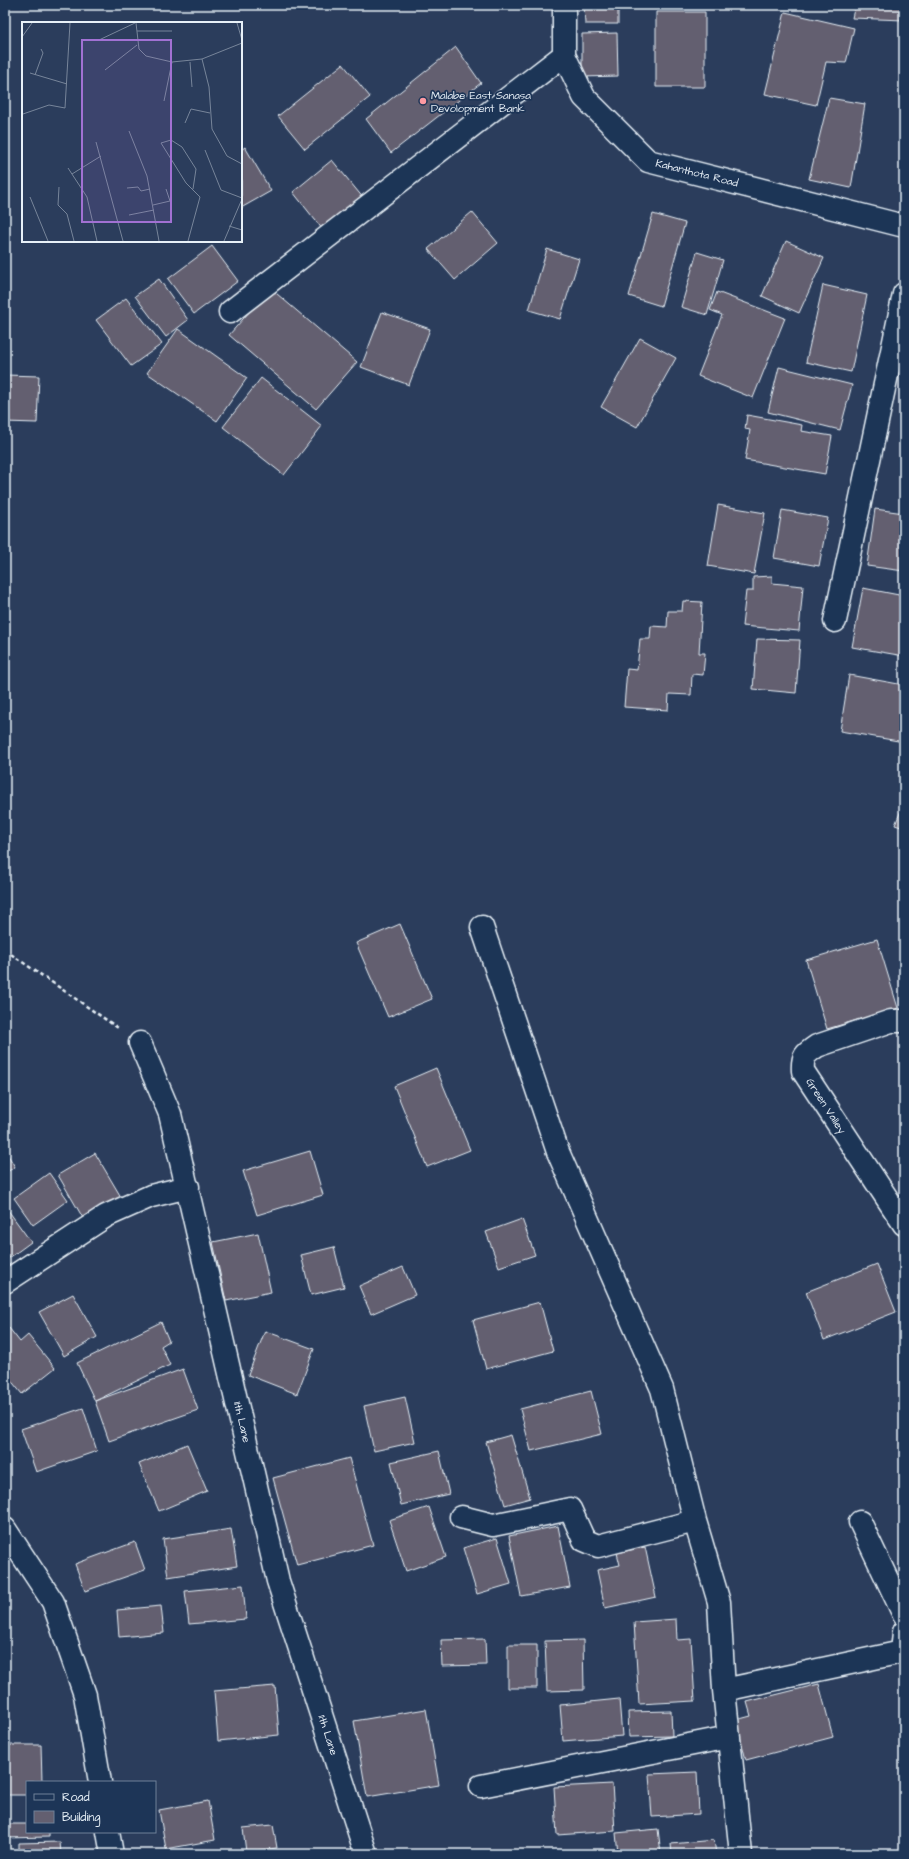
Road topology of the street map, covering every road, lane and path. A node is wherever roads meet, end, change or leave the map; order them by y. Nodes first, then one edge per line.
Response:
1 (564, 5) edge
2 (564, 54) junction
3 (904, 226) edge
4 (904, 294) edge
5 (230, 312) dead end
6 (835, 621) dead end
7 (482, 927) dead end
8 (5, 950) edge
9 (904, 1021) edge
10 (140, 1043) joint
11 (188, 1187) junction
12 (904, 1224) edge
13 (5, 1282) edge
14 (461, 1517) dead end
15 (695, 1520) junction
16 (860, 1522) dead end
17 (5, 1529) edge
18 (904, 1615) edge
19 (904, 1632) edge
20 (724, 1690) junction
21 (729, 1737) junction
22 (100, 1781) edge
23 (481, 1786) dead end
24 (108, 1833) edge
25 (112, 1854) edge
26 (366, 1854) edge
27 (741, 1854) edge

1 - 2 street, Kahanthota Road
2 - 3 street, Kahanthota Road
2 - 5 street
4 - 6 street
7 - 15 street
8 - 10 path
9 - 12 street, Green Valley
10 - 11 street, 11th Lane
11 - 13 street
11 - 26 street, 11th Lane
14 - 15 street
15 - 20 street
16 - 18 street
17 - 22 street
19 - 20 street
20 - 21 street
21 - 23 street
21 - 27 street
24 - 25 street

